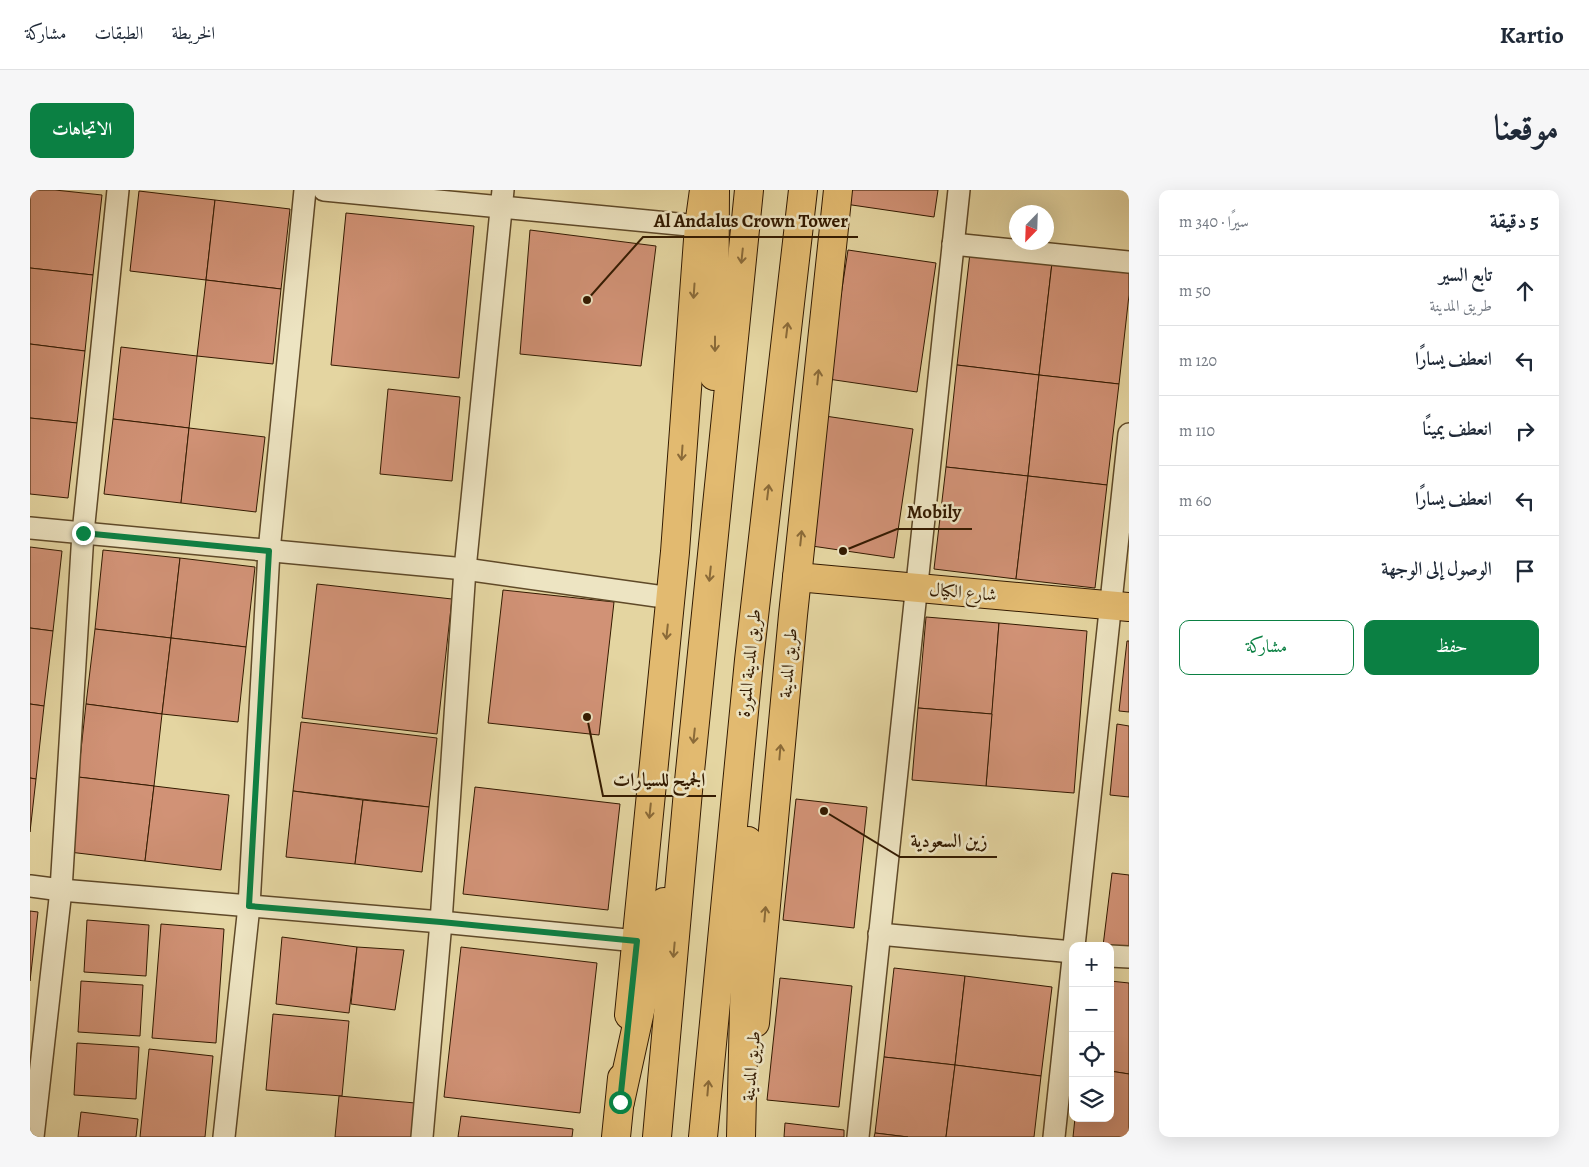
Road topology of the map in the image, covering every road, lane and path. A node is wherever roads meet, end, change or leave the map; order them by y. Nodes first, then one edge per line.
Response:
1 (118, 190) edge
2 (305, 190) edge
3 (324, 190) edge
4 (704, 190) edge
5 (715, 190) edge
6 (749, 190) edge
7 (838, 190) edge
8 (959, 190) edge
9 (803, 192) edge
10 (502, 198) edge
11 (699, 226) junction
12 (953, 244) junction
13 (1129, 262) edge
14 (1129, 434) edge
15 (30, 528) edge
16 (83, 533) junction
17 (714, 537) junction
18 (269, 551) junction
19 (465, 569) junction
20 (797, 577) junction
21 (916, 588) junction
22 (670, 598) junction
23 (1120, 606) edge
24 (749, 660) junction
25 (688, 791) junction
26 (30, 886) edge
27 (61, 890) junction
28 (249, 906) junction
29 (441, 922) junction
30 (879, 934) junction
31 (637, 941) junction
32 (1075, 942) edge
33 (1069, 952) edge
34 (1114, 956) edge
35 (1129, 958) edge
36 (1070, 987) edge
37 (620, 1102) junction
38 (33, 1137) edge
39 (224, 1137) edge
40 (422, 1137) edge
41 (616, 1137) edge
42 (657, 1137) edge
43 (703, 1137) edge
44 (743, 1137) edge
45 (858, 1137) edge
46 (1054, 1137) edge

1 - 16 street
2 - 18 street
3 - 10 street
4 - 11 main road
5 -> 17 main road
6 -> 17 main road
20 -> 7 main road, طريق المدينة
8 - 12 street
24 -> 9 main road, طريق المدينة المنورة
10 - 11 street
10 - 19 street
11 -> 22 main road
12 - 13 street
12 - 21 street
14 - 23 street
15 - 16 street
16 - 18 street
16 - 27 street
17 -> 25 main road
18 - 19 street
18 - 28 street
19 - 22 street
19 - 29 street
20 - 21 main road, شارع الكيال
44 -> 20 main road, طريق المدينة
21 - 23 main road, شارع الكيال
21 - 30 street
22 -> 31 main road
23 - 32 street
43 -> 24 main road, طريق المدينة المنورة
24 - 44 main road
25 - 37 main road
25 -> 42 main road
26 - 27 street
27 - 28 street
27 - 38 street
28 - 29 street
28 - 39 street
29 - 31 street
29 - 40 street
30 - 33 street
30 - 45 street
31 - 37 main road
34 - 35 street
36 - 46 street
37 - 41 main road

